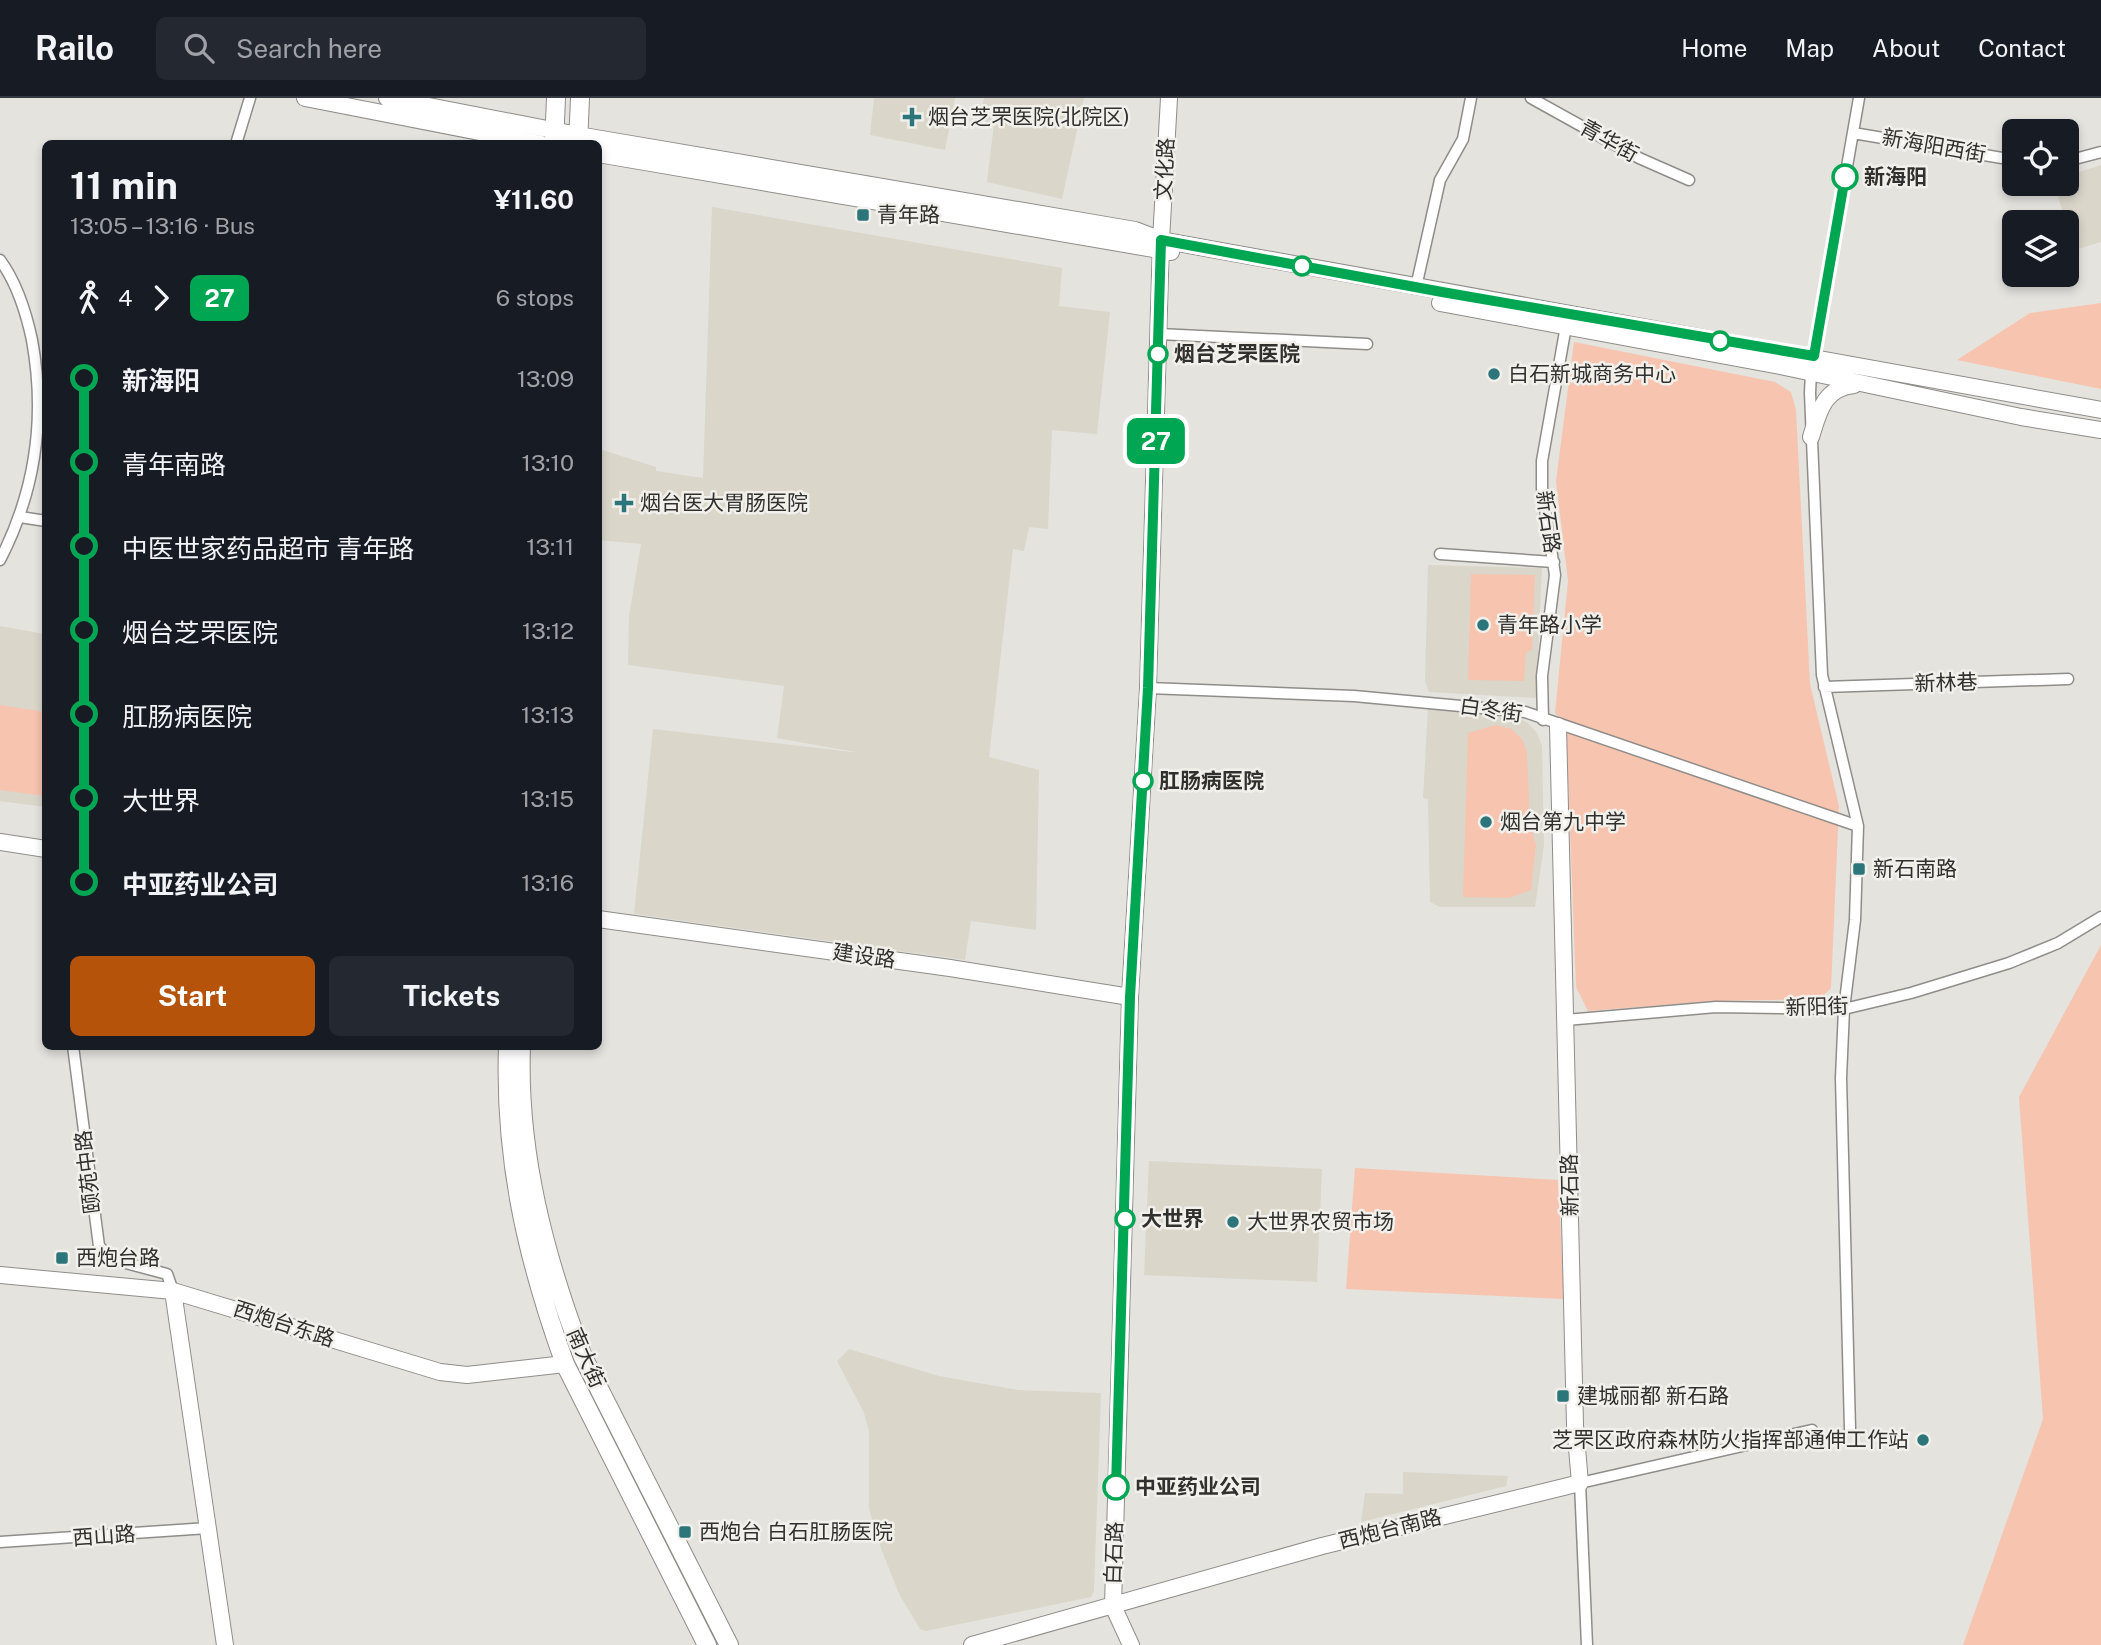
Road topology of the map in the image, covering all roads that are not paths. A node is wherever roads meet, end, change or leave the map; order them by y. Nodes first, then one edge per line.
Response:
1 (250, 98) edge
2 (305, 98) edge
3 (387, 98) edge
4 (556, 98) edge
5 (580, 98) edge
6 (1169, 98) edge
7 (1471, 98) edge
8 (1531, 98) edge
9 (1859, 98) edge
10 (1853, 133) junction
11 (554, 137) edge
12 (578, 139) edge
13 (237, 140) edge
14 (520, 140) edge
15 (602, 143) edge
16 (2101, 152) edge
17 (602, 155) edge
18 (2002, 158) edge
19 (2079, 158) edge
20 (1689, 180) dead end
21 (1161, 245) junction
22 (0, 261) edge
23 (1416, 287) junction
24 (1566, 326) junction
25 (1159, 334) junction
26 (1367, 344) dead end
27 (1814, 356) junction
28 (1811, 373) junction
29 (42, 378) edge
30 (1864, 384) junction
31 (2101, 410) edge
32 (2101, 430) edge
33 (1811, 437) junction
34 (20, 517) junction
35 (42, 520) edge
36 (1440, 554) dead end
37 (0, 560) edge
38 (1553, 562) junction
39 (2068, 679) dead end
40 (1825, 687) junction
41 (1148, 688) junction
42 (1550, 723) junction
43 (1858, 826) junction
44 (0, 842) edge
45 (42, 848) edge
46 (2101, 917) edge
47 (602, 920) edge
48 (1130, 997) junction
49 (1844, 1009) junction
50 (1566, 1020) junction
51 (74, 1050) edge
52 (508, 1050) edge
53 (521, 1050) edge
54 (0, 1275) edge
55 (173, 1291) junction
56 (565, 1364) junction
57 (1850, 1429) dead end
58 (1812, 1430) dead end
59 (1580, 1483) junction
60 (208, 1528) junction
61 (0, 1542) edge
62 (1112, 1606) junction
63 (225, 1645) edge
64 (707, 1645) edge
65 (729, 1645) edge
66 (972, 1645) edge
67 (1131, 1645) edge
68 (1587, 1645) edge

1 - 13 street
2 - 14 street
3 - 11 street
4 - 11 main road
5 - 12 main road
6 - 21 street, 文化路
7 - 23 street
8 - 20 street, 青华街
9 - 10 street
10 - 18 street, 新海阳西街
10 - 27 street
11 - 12 street
15 - 21 street
16 - 19 street
17 - 21 street
21 - 23 street
21 - 24 street
21 - 25 street, 白石路
22 - 29 street
23 - 27 street
24 - 28 street
24 - 38 street, 新石路
25 - 26 street
25 - 41 street, 白石路
27 - 28 street
27 - 31 street
28 - 30 street
28 - 33 street
29 - 34 street
30 - 32 street
30 - 33 street
33 - 40 street
34 - 35 street
34 - 37 street
36 - 38 street
38 - 42 street, 新石路
39 - 40 street, 新林巷
40 - 43 street
41 - 42 street, 白冬街
41 - 48 street, 白石路
42 - 43 street, 白冬街
42 - 50 street, 新石路
43 - 49 street
44 - 45 street
46 - 49 street, 新阳街
47 - 48 street, 建设路
48 - 62 street, 白石路
49 - 50 street, 新阳街
49 - 57 street
50 - 59 street, 新石路
51 - 55 street, 颐苑中路
52 - 56 main road, 南大街
53 - 65 main road, 南大街
54 - 55 street, 西炮台东路
55 - 56 street, 西炮台东路
55 - 60 street
56 - 64 main road, 南大街
58 - 59 street, 西炮台南路
59 - 62 street, 西炮台南路
59 - 68 street, 新石路
60 - 61 street, 西山路
60 - 63 street
62 - 66 street, 西炮台南路
62 - 67 street, 白石路

